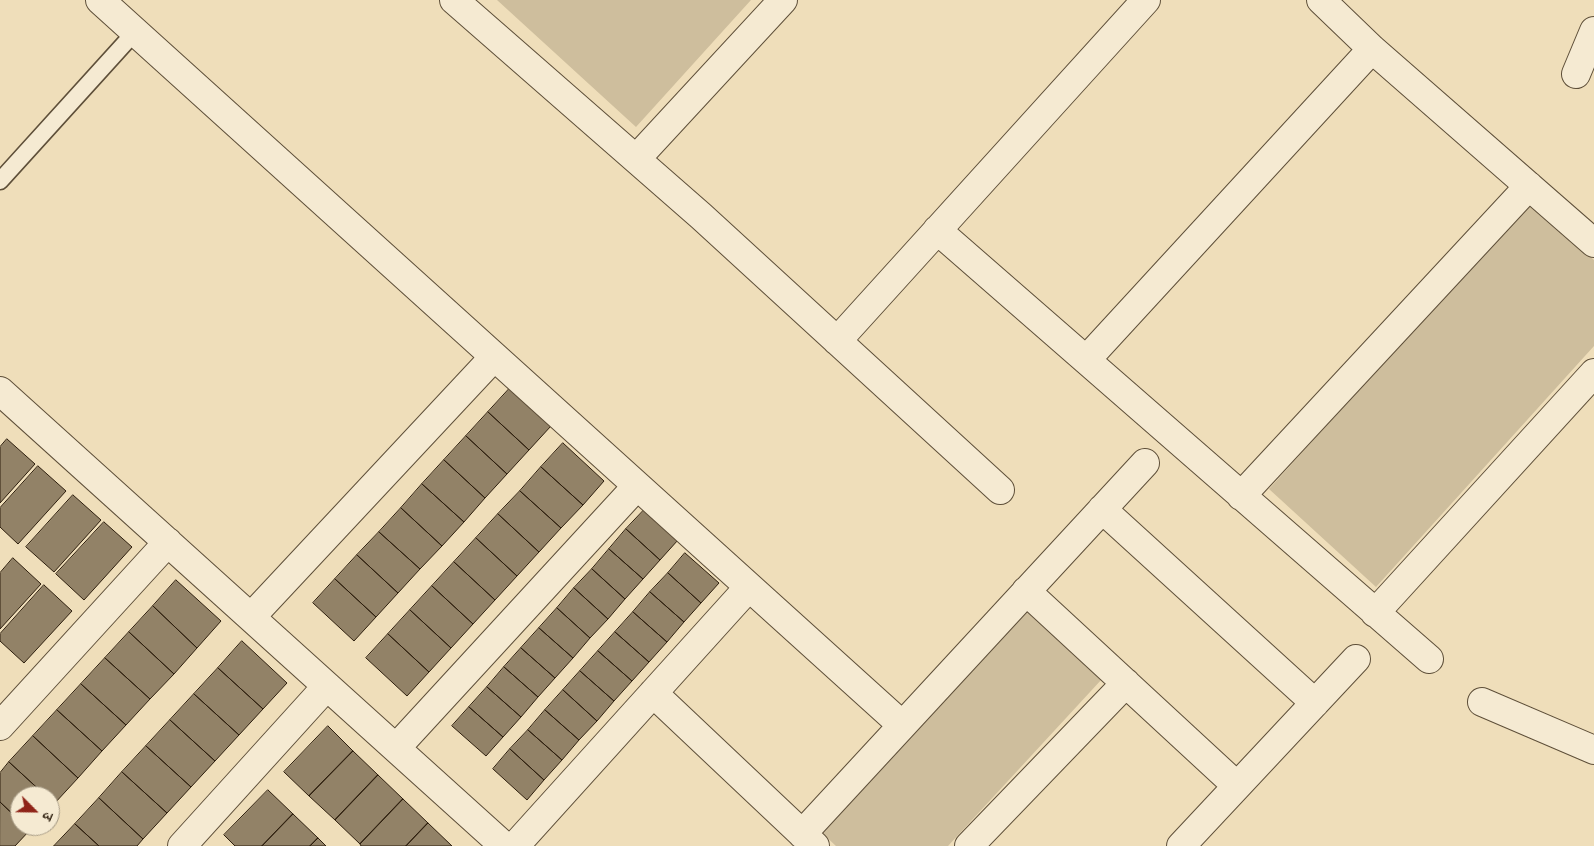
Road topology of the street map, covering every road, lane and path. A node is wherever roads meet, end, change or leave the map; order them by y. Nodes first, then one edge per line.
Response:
1 (100, 0) edge
2 (454, 0) edge
3 (783, 0) edge
4 (1146, 0) edge
5 (1321, 0) edge
6 (1594, 31) edge
7 (135, 32) junction
8 (1372, 49) junction
9 (1576, 74) dead end
10 (636, 159) junction
11 (0, 181) edge
12 (1529, 186) junction
13 (937, 230) junction
14 (1594, 243) edge
15 (837, 341) junction
16 (494, 357) junction
17 (1086, 360) junction
18 (1594, 373) edge
19 (0, 391) edge
20 (1144, 463) dead end
21 (637, 486) junction
22 (1000, 490) dead end
23 (1241, 496) junction
24 (1102, 509) junction
25 (168, 542) junction
26 (749, 587) junction
27 (1026, 591) junction
28 (1375, 613) junction
29 (251, 617) junction
30 (1429, 659) dead end
31 (1356, 660) dead end
32 (1126, 683) junction
33 (327, 686) junction
34 (653, 693) junction
35 (1482, 702) dead end
36 (1315, 703) junction
37 (4, 713) edge
38 (902, 725) junction
39 (396, 748) junction
40 (1594, 750) edge
41 (1237, 786) junction
42 (808, 840) edge
43 (182, 846) edge
44 (504, 846) edge
45 (515, 846) edge
46 (970, 846) edge
47 (1181, 846) edge

1 - 7 street
2 - 10 street
3 - 10 street
4 - 13 street
5 - 8 street
6 - 9 street
7 - 11 lane
7 - 16 street
8 - 12 street
8 - 17 street
10 - 15 street
12 - 14 street
12 - 23 street
13 - 15 street
13 - 17 street
15 - 22 street
16 - 21 street
16 - 29 street
17 - 23 street
18 - 28 street
19 - 25 street
20 - 24 street
21 - 26 street
21 - 39 street
23 - 28 street
24 - 27 street
24 - 36 street
25 - 29 street
25 - 37 street
26 - 34 street
26 - 38 street
27 - 32 street
27 - 38 street
28 - 30 street
29 - 33 street
31 - 36 street
32 - 41 street
32 - 46 street
33 - 39 street
33 - 43 street
34 - 42 street
34 - 45 street
35 - 40 street
36 - 41 street
38 - 42 street
39 - 44 street
41 - 47 street

